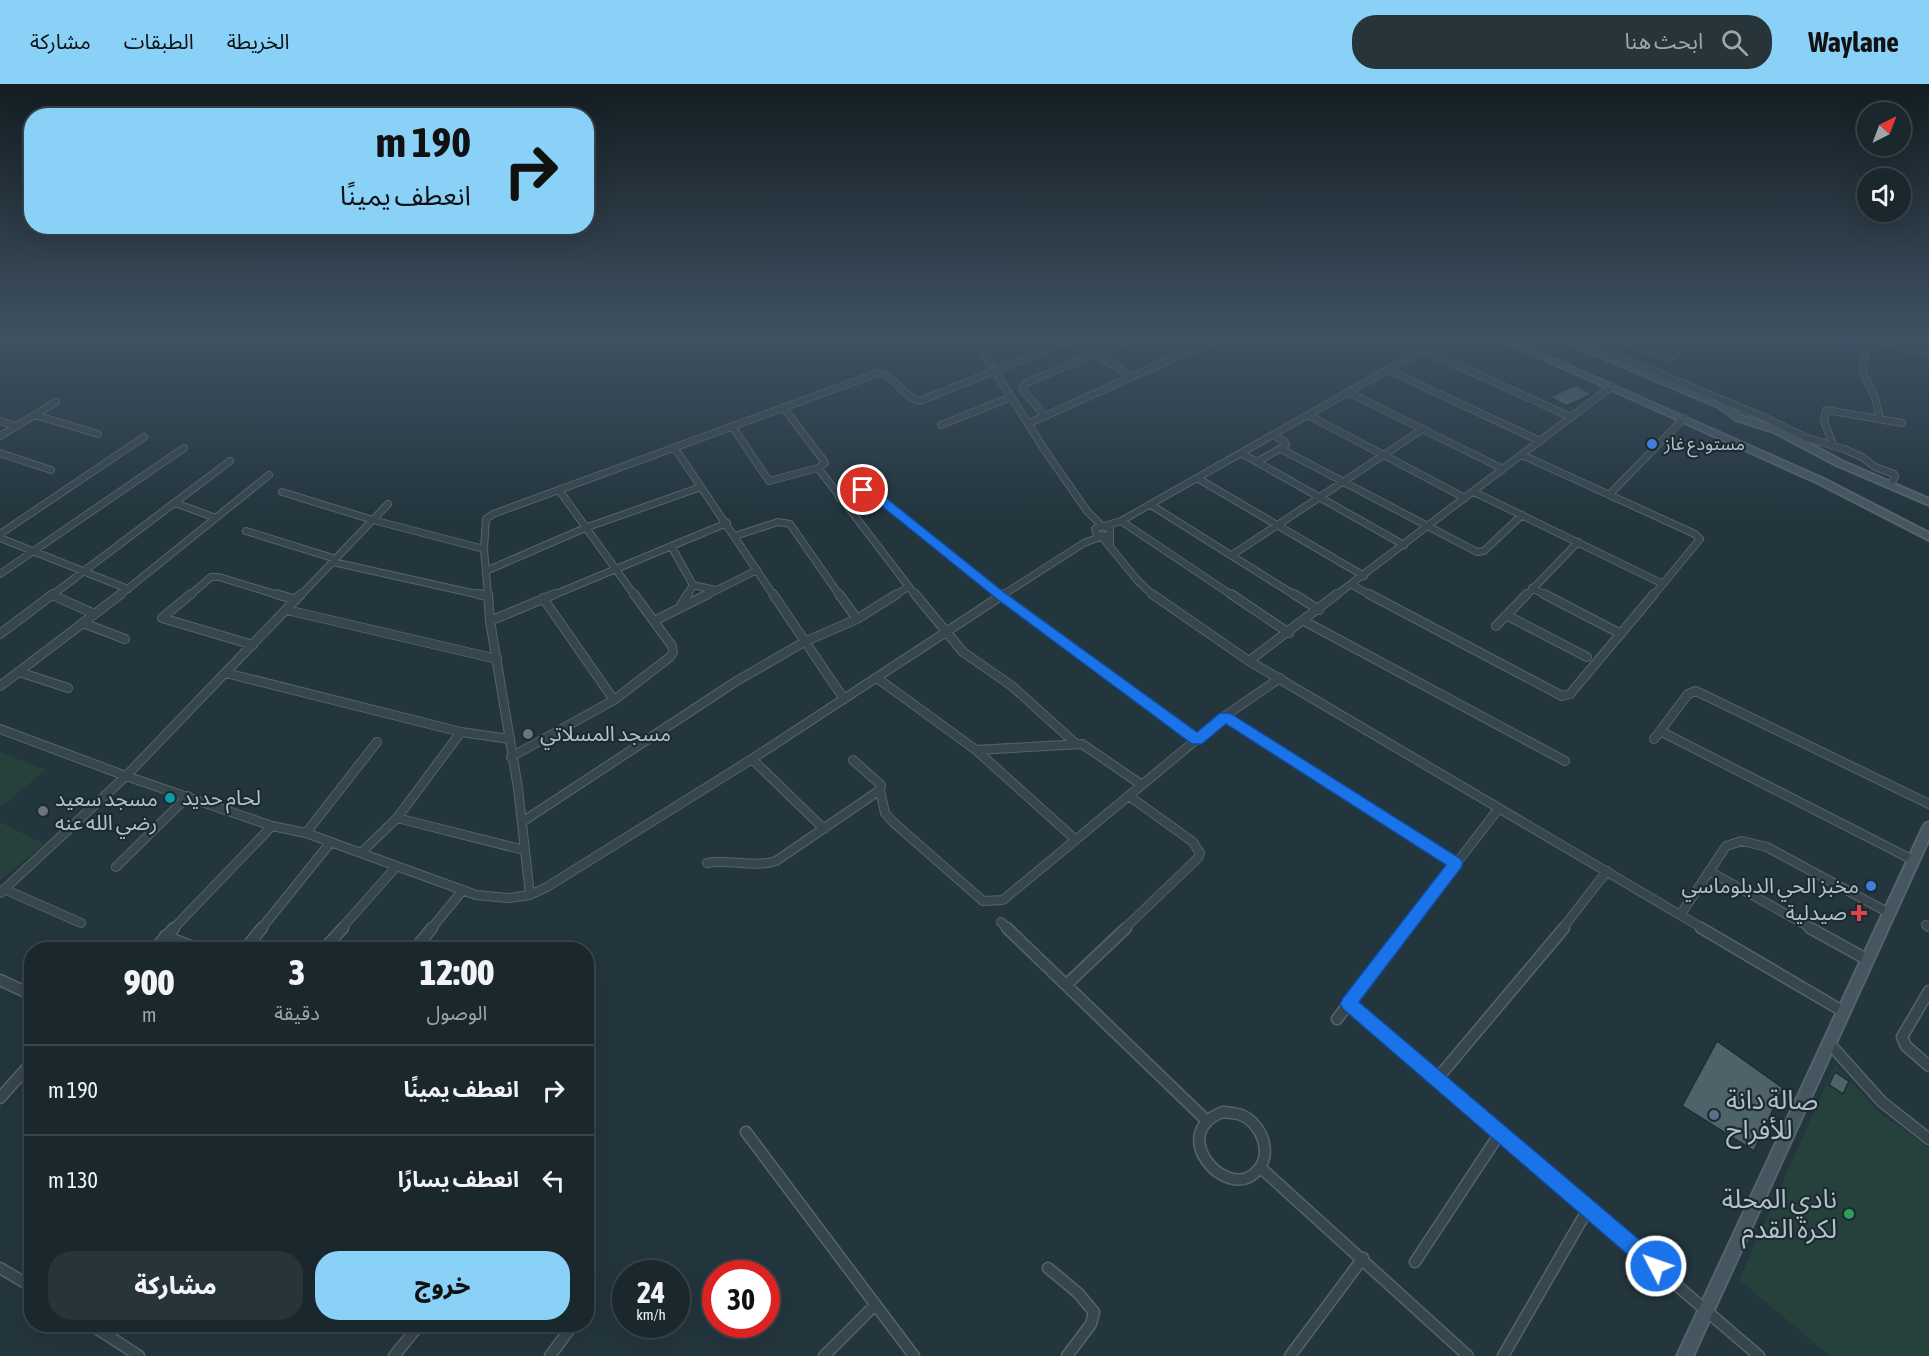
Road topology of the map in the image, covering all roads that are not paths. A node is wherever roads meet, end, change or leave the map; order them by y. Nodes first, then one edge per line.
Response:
1 (819, 394) edge
2 (907, 394) edge
3 (936, 394) edge
4 (1009, 394) edge
5 (1026, 394) edge
6 (1092, 394) edge
7 (1344, 394) edge
8 (1353, 394) edge
9 (1440, 394) edge
10 (1521, 394) edge
11 (1601, 394) edge
12 (1631, 394) edge
13 (1696, 394) edge
14 (1707, 394) edge
15 (1874, 394) edge
16 (1011, 397) junction
17 (56, 402) dead end
18 (783, 407) junction
19 (1752, 412) junction
20 (35, 415) junction
21 (1308, 415) junction
22 (1045, 416) junction
23 (1571, 417) junction
24 (1684, 418) junction
25 (1880, 419) junction
26 (1743, 420) junction
27 (0, 421) edge
28 (1029, 423) junction
29 (1902, 423) dead end
30 (941, 425) dead end
31 (16, 426) junction
32 (732, 426) junction
33 (1423, 429) junction
34 (98, 434) dead end
35 (1273, 435) junction
36 (0, 436) edge
37 (144, 437) dead end
38 (1540, 441) junction
39 (1833, 445) junction
40 (674, 447) junction
41 (184, 448) dead end
42 (1281, 448) junction
43 (0, 453) edge
44 (1241, 453) junction
45 (1384, 455) junction
46 (1522, 455) junction
47 (230, 461) dead end
48 (1257, 462) junction
49 (818, 468) junction
50 (1503, 469) junction
51 (51, 470) dead end
52 (269, 475) dead end
53 (1197, 478) junction
54 (1343, 482) junction
55 (1890, 484) junction
56 (701, 486) junction
57 (559, 490) junction
58 (282, 492) dead end
59 (1474, 492) junction
60 (1609, 495) junction
61 (839, 498) junction
62 (1320, 498) junction
63 (1466, 498) junction
64 (1929, 502) edge
65 (175, 503) junction
66 (388, 504) dead end
67 (1151, 505) junction
68 (1522, 515) junction
69 (216, 518) junction
70 (373, 520) junction
71 (1121, 521) junction
72 (727, 523) junction
73 (1278, 525) junction
74 (1428, 527) junction
75 (585, 528) junction
76 (1099, 528) junction
77 (246, 531) dead end
78 (1111, 533) junction
79 (0, 536) edge
80 (735, 536) junction
81 (1101, 537) junction
82 (1929, 537) edge
83 (1578, 542) junction
84 (1084, 543) junction
85 (671, 546) junction
86 (1404, 546) junction
87 (1110, 547) junction
88 (484, 549) junction
89 (33, 551) junction
90 (1232, 555) junction
91 (335, 561) junction
92 (617, 568) junction
93 (757, 570) junction
94 (486, 571) junction
95 (84, 572) junction
96 (0, 574) edge
97 (1364, 576) junction
98 (1663, 584) junction
99 (693, 585) junction
100 (1352, 585) junction
101 (908, 587) junction
102 (1532, 588) junction
103 (128, 589) junction
104 (716, 590) junction
105 (52, 595) junction
106 (487, 596) junction
107 (1001, 596) junction
108 (543, 598) junction
109 (296, 600) junction
110 (679, 609) junction
111 (287, 610) junction
112 (1319, 610) junction
113 (95, 614) junction
114 (1506, 615) junction
115 (857, 619) junction
116 (490, 621) junction
117 (654, 621) junction
118 (1304, 621) junction
119 (83, 623) junction
120 (1496, 626) dead end
121 (945, 633) junction
122 (1289, 633) junction
123 (0, 634) edge
124 (1621, 634) junction
125 (125, 639) dead end
126 (804, 642) junction
127 (253, 645) junction
128 (1587, 657) dead end
129 (496, 659) junction
130 (1249, 661) junction
131 (19, 672) junction
132 (226, 673) junction
133 (877, 678) junction
134 (1280, 678) junction
135 (0, 687) edge
136 (68, 688) dead end
137 (844, 699) junction
138 (614, 700) junction
139 (1225, 716) junction
140 (0, 729) edge
141 (1660, 731) junction
142 (462, 732) junction
143 (1654, 739) dead end
144 (510, 740) junction
145 (1197, 740) junction
146 (376, 742) dead end
147 (1075, 743) junction
148 (976, 750) junction
149 (511, 758) junction
150 (752, 759) junction
151 (853, 760) dead end
152 (1565, 761) dead end
153 (126, 776) junction
154 (1142, 785) junction
155 (880, 790) junction
156 (188, 796) junction
157 (1129, 796) junction
158 (1929, 804) edge
159 (1499, 808) junction
160 (397, 818) junction
161 (522, 822) junction
162 (272, 826) junction
163 (1929, 827) edge
164 (824, 829) junction
165 (306, 833) junction
166 (1076, 840) junction
167 (331, 842) junction
168 (524, 850) junction
169 (361, 853) junction
170 (1913, 860) junction
171 (708, 863) dead end
172 (1456, 863) junction
173 (116, 867) dead end
174 (395, 868) junction
175 (1607, 871) junction
176 (1709, 871) junction
177 (2, 891) edge
178 (463, 891) junction
179 (530, 895) junction
180 (1889, 913) junction
181 (1681, 914) junction
182 (1001, 922) dead end
183 (81, 923) dead end
184 (165, 936) junction
185 (160, 942) edge
186 (180, 942) edge
187 (250, 942) edge
188 (330, 942) edge
189 (421, 942) edge
190 (1868, 960) junction
191 (0, 980) edge
192 (1066, 986) junction
193 (24, 991) edge
194 (1929, 992) edge
195 (1348, 1004) junction
196 (1844, 1012) junction
197 (1337, 1019) dead end
198 (1829, 1043) junction
199 (1929, 1066) edge
200 (24, 1071) edge
201 (1437, 1079) junction
202 (0, 1098) edge
203 (1206, 1120) junction
204 (746, 1132) dead end
205 (1500, 1133) junction
206 (1929, 1139) edge
207 (1261, 1168) junction
208 (1588, 1209) junction
209 (1363, 1258) junction
210 (1414, 1262) dead end
211 (0, 1268) edge
212 (1048, 1268) dead end
213 (24, 1282) edge
214 (875, 1305) junction
215 (1706, 1310) junction
216 (102, 1332) edge
217 (414, 1332) edge
218 (568, 1332) edge
219 (139, 1356) edge
220 (394, 1356) edge
221 (550, 1356) edge
222 (824, 1356) edge
223 (914, 1356) edge
224 (1066, 1356) edge
225 (1290, 1356) edge
226 (1468, 1356) edge
227 (1503, 1356) edge
228 (1684, 1356) edge
229 (1759, 1356) edge

1 - 18 street
2 - 3 street
4 - 16 street
5 - 22 street
6 - 22 street
7 - 21 street
8 - 33 street
9 - 38 street
10 - 23 street
11 - 23 street
12 - 24 street
13 - 26 street
14 - 19 street
15 - 25 street
16 - 28 street
16 - 30 street
17 - 20 street
18 - 32 street
18 - 49 street
19 - 26 street
19 - 39 street
20 - 31 street
20 - 34 street
21 - 35 street
21 - 45 street
22 - 28 street
23 - 38 street
24 - 60 street
24 - 82 street
25 - 29 street
25 - 39 street
26 - 55 street
27 - 31 street
28 - 76 street
31 - 36 street
32 - 40 street
32 - 49 street
33 - 45 street
33 - 50 street
35 - 42 street
35 - 44 street
37 - 79 street
38 - 46 street
39 - 55 street
40 - 56 street
40 - 57 street
41 - 89 street
42 - 48 street
42 - 54 street
43 - 51 street
44 - 48 street
44 - 53 street
45 - 54 street
45 - 63 street
46 - 50 street
46 - 60 street
47 - 65 street
48 - 62 street
49 - 61 street
50 - 59 street
52 - 69 street
53 - 67 street
53 - 73 street
54 - 62 street
54 - 74 street
55 - 64 street
56 - 72 street
56 - 75 street
57 - 75 street
57 - 88 street
58 - 70 street
59 - 63 street
59 - 68 street
60 - 98 street
61 - 101 street
61 - 107 street
62 - 73 street
62 - 86 street
63 - 74 street
65 - 69 street
65 - 95 street
66 - 70 street
67 - 71 street
67 - 90 street
68 - 74 street
68 - 83 street
69 - 103 street
70 - 88 street
70 - 91 street
71 - 76 street
71 - 78 street
71 - 122 street
72 - 80 street
72 - 85 street
73 - 90 street
73 - 97 street
74 - 86 street
75 - 92 street
75 - 94 street
76 - 78 street
76 - 81 street
76 - 84 street
77 - 91 street
78 - 81 street
78 - 87 street
79 - 89 street
80 - 93 street
80 - 115 street
81 - 84 street
81 - 87 street
83 - 98 street
83 - 102 street
84 - 107 street
85 - 92 street
85 - 99 street
86 - 97 street
87 - 130 street
88 - 94 street
89 - 95 street
89 - 96 street
90 - 112 street
91 - 106 street
91 - 109 street
92 - 108 street
92 - 117 street
93 - 104 street
93 - 126 street
94 - 106 street
95 - 103 street
95 - 105 street
97 - 100 street
98 - 124 street
99 - 104 street
99 - 110 street
100 - 112 street
100 - 124 street
101 - 115 street
101 - 121 street
102 - 114 street
102 - 124 street
103 - 113 street
104 - 110 street
105 - 113 street
105 - 123 street
106 - 116 street
107 - 121 street
107 - 145 street
108 - 116 street
108 - 138 street
109 - 111 street
109 - 127 street
110 - 117 street
111 - 127 street
111 - 129 street
112 - 118 street
113 - 119 street
114 - 120 street
114 - 128 street
115 - 126 street
116 - 129 street
117 - 138 street
118 - 122 street
118 - 152 street
119 - 125 street
119 - 131 street
121 - 133 street
121 - 147 street
122 - 130 street
126 - 137 street
126 - 161 street
127 - 132 street
129 - 144 street
130 - 134 street
131 - 135 street
131 - 136 street
132 - 142 street
132 - 153 street
133 - 137 street
133 - 148 street
134 - 139 street
134 - 159 street
137 - 150 street
138 - 149 street
139 - 145 street
139 - 172 street
140 - 153 street
141 - 143 street
141 - 158 street
141 - 170 street
142 - 144 street
142 - 160 street
144 - 149 street
145 - 154 street
146 - 165 street
147 - 148 street
147 - 154 street
148 - 166 street
149 - 161 street
150 - 164 street
150 - 179 street
151 - 155 street
153 - 156 street
153 - 177 street
154 - 157 street
155 - 164 street
155 - 166 street
156 - 162 street
156 - 173 street
157 - 166 street
157 - 192 street
159 - 172 street
159 - 175 street
160 - 168 street
160 - 169 street
161 - 168 street
162 - 165 street
162 - 184 street
163 - 170 street
164 - 171 street
165 - 167 street
167 - 169 street
167 - 187 street
168 - 179 street
169 - 174 street
170 - 180 street
172 - 195 street
174 - 178 street
174 - 188 street
175 - 181 street
175 - 201 street
176 - 180 street
176 - 181 street
176 - 190 street
177 - 183 street
178 - 179 street
178 - 189 street
180 - 190 street
181 - 196 street
182 - 192 street
184 - 185 street
184 - 186 street
190 - 196 street
191 - 193 street
192 - 203 street
194 - 199 street
195 - 197 street
195 - 201 street
196 - 198 street
198 - 206 street
198 - 215 street
200 - 202 street
201 - 205 street
203 - 207 street
203 - 207 street
204 - 214 street
205 - 208 street
205 - 210 street
207 - 209 street
208 - 215 street
208 - 227 street
209 - 225 street
209 - 226 street
211 - 213 street
212 - 224 street
214 - 222 street
214 - 223 street
215 - 228 street
215 - 229 street
216 - 219 street
217 - 220 street
218 - 221 street

